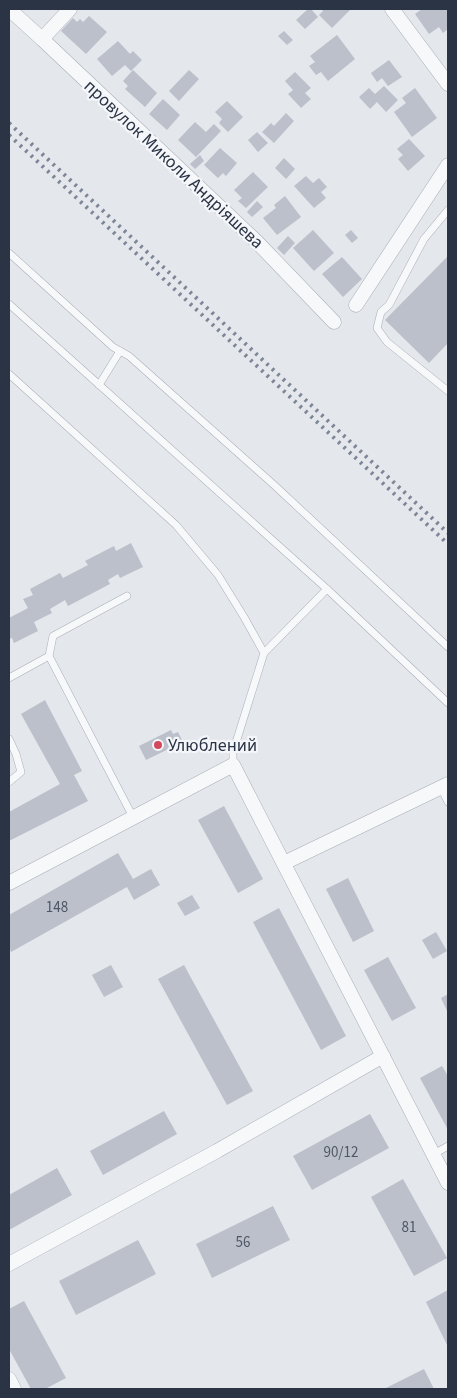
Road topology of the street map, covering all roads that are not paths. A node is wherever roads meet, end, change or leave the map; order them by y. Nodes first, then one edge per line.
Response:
1 (9, 9) edge
2 (70, 9) edge
3 (392, 9) edge
4 (42, 39) junction
5 (448, 84) edge
6 (448, 164) edge
7 (448, 210) edge
8 (9, 253) edge
9 (9, 304) edge
10 (356, 305) dead end
11 (334, 322) dead end
12 (120, 351) junction
13 (9, 374) edge
14 (99, 385) junction
15 (448, 391) edge
16 (327, 589) junction
17 (127, 596) dead end
18 (448, 647) edge
19 (264, 653) junction
20 (49, 656) junction
21 (9, 678) edge
22 (448, 703) edge
23 (9, 739) edge
24 (233, 765) junction
25 (9, 782) edge
26 (445, 786) edge
27 (448, 802) edge
28 (133, 817) junction
29 (284, 863) junction
30 (9, 883) edge
31 (383, 1056) junction
32 (448, 1146) edge
33 (434, 1154) junction
34 (448, 1183) edge
35 (9, 1264) edge
36 (9, 1379) edge
37 (14, 1389) edge

1 - 4 street, провулок Миколи Андріяшева
2 - 4 street
3 - 5 street
4 - 11 street, провулок Миколи Андріяшева
6 - 10 street
7 - 15 lane
8 - 12 lane
9 - 14 lane
12 - 14 lane
12 - 18 lane
13 - 19 lane
14 - 16 lane
16 - 19 lane
16 - 22 lane
17 - 20 lane
19 - 24 lane
20 - 21 lane
20 - 28 lane
23 - 25 lane
24 - 28 street
24 - 29 street
26 - 27 lane
26 - 29 street
28 - 30 street
29 - 31 street
31 - 33 street
31 - 35 street
32 - 33 lane
33 - 34 street
36 - 37 street

